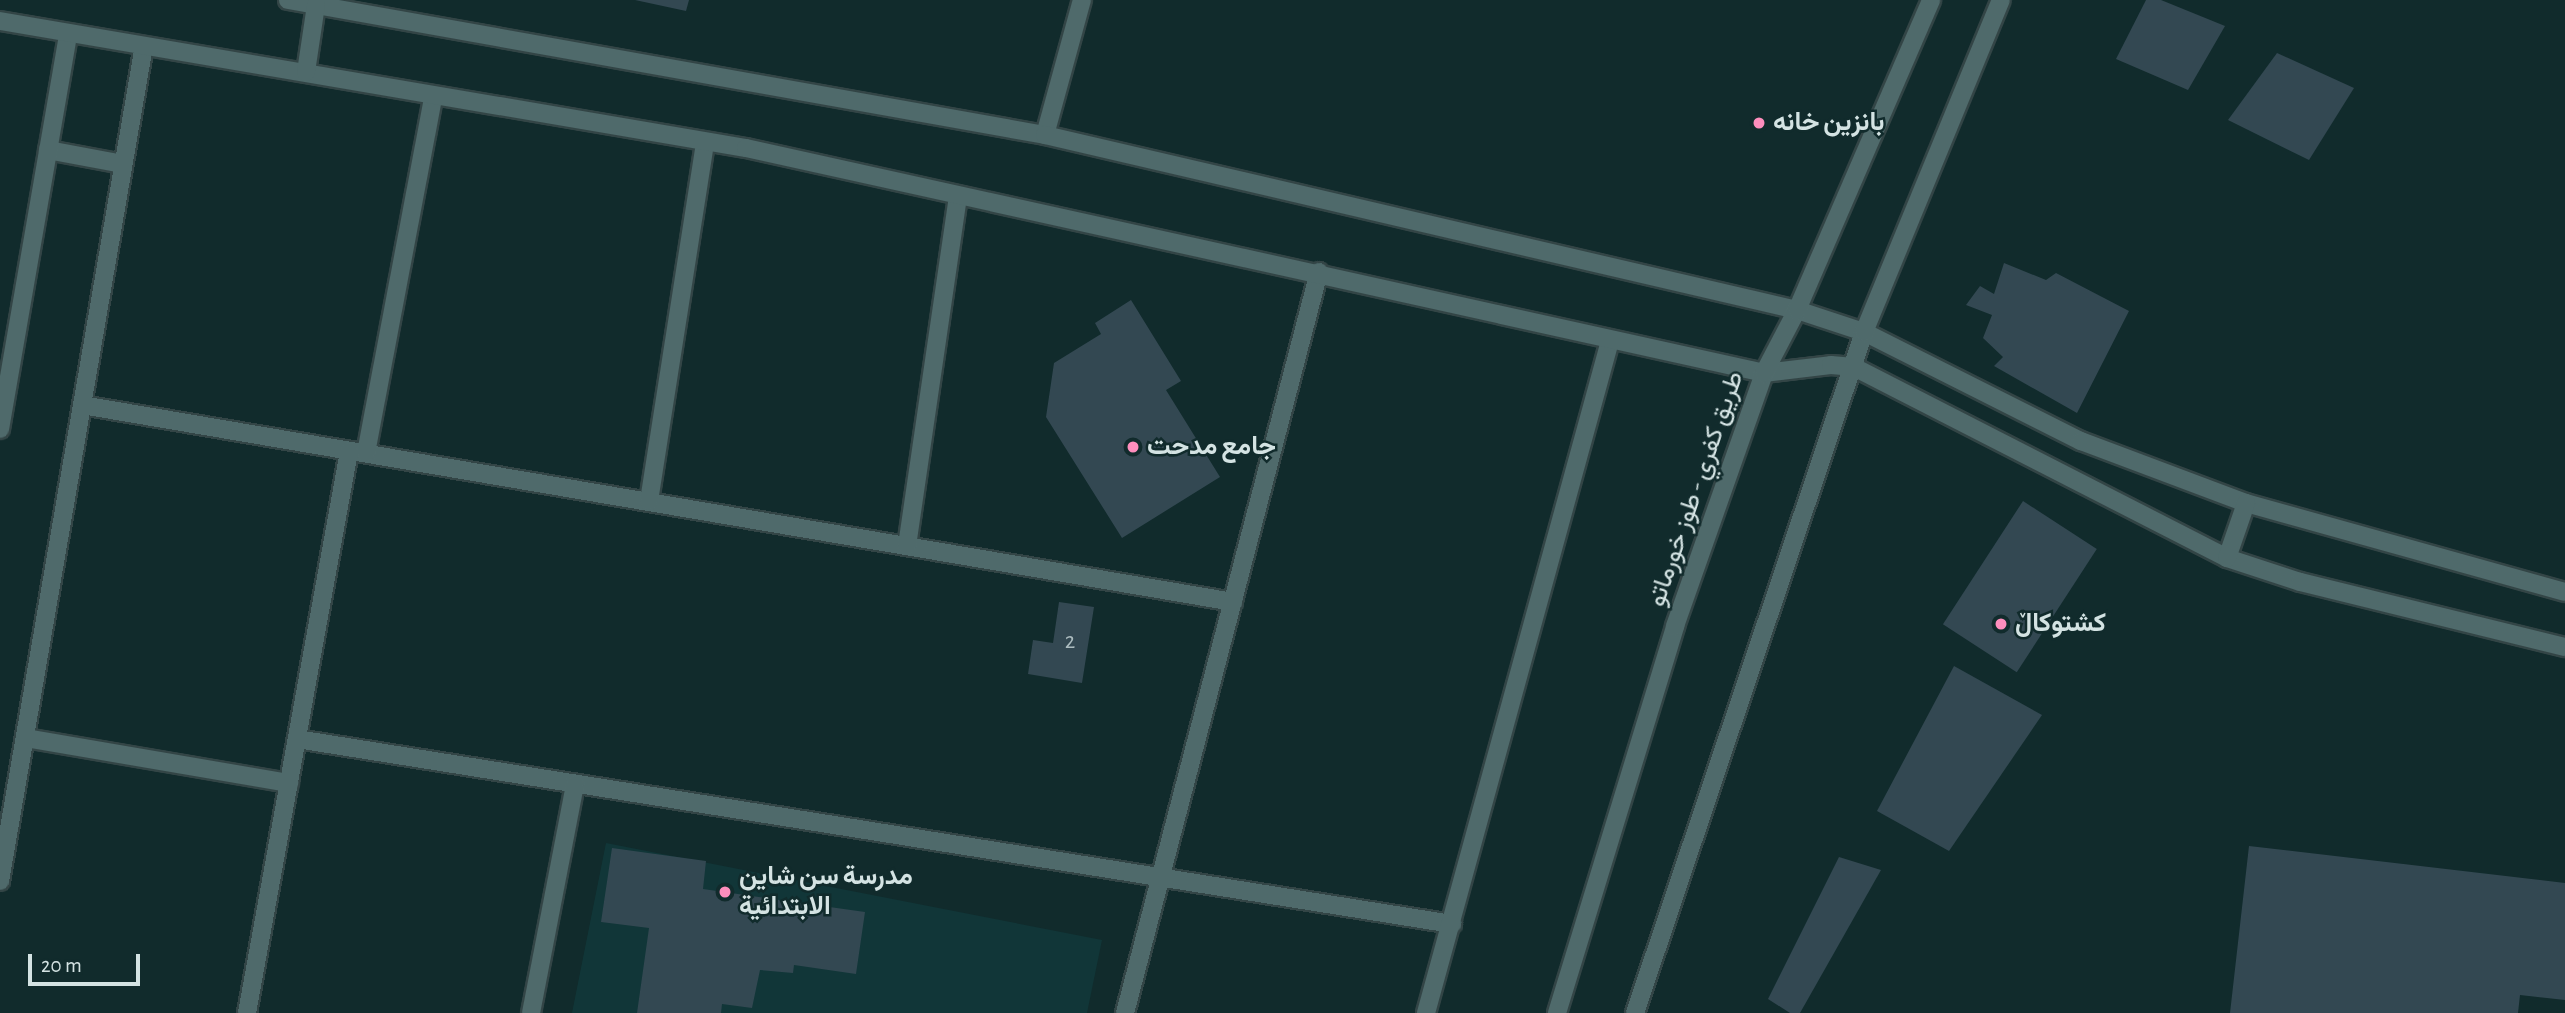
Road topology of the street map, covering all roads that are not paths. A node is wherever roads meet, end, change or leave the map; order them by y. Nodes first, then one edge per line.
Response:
1 (288, 0) edge
2 (1082, 0) edge
3 (1931, 0) edge
4 (2001, 0) edge
5 (316, 5) junction
6 (0, 21) edge
7 (68, 34) junction
8 (144, 46) junction
9 (306, 72) junction
10 (433, 97) junction
11 (1045, 135) junction
12 (705, 142) junction
13 (48, 150) junction
14 (124, 163) junction
15 (958, 196) junction
16 (1319, 272) junction
17 (1797, 310) junction
18 (1864, 332) junction
19 (1610, 341) junction
20 (1854, 367) junction
21 (1764, 373) junction
22 (3, 396) edge
23 (82, 405) junction
24 (0, 429) edge
25 (358, 452) junction
26 (649, 501) junction
27 (2246, 503) junction
28 (907, 546) junction
29 (2227, 558) junction
30 (2565, 592) edge
31 (1233, 602) junction
32 (2565, 648) edge
33 (25, 738) junction
34 (297, 739) junction
35 (289, 783) junction
36 (575, 784) junction
37 (1161, 876) junction
38 (0, 881) edge
39 (1452, 924) junction
40 (247, 1013) edge
41 (531, 1013) edge
42 (1125, 1013) edge
43 (1426, 1013) edge
44 (1557, 1013) edge
45 (1635, 1013) edge

1 - 5 street
2 - 11 street
3 - 17 street, طريق كفري - طوز خورماتو
4 - 18 street
5 - 9 street
5 - 11 street
6 - 7 street
7 - 8 street
7 - 13 street
8 - 9 street
8 - 14 street
9 - 10 street
10 - 12 street
10 - 25 street
11 - 17 street
12 - 15 street
12 - 26 street
13 - 14 street
13 - 22 street
14 - 23 street
15 - 16 street
15 - 28 street
16 - 19 street
16 - 31 street
17 - 18 street
17 - 21 street, طريق كفري - طوز خورماتو
18 - 20 street
18 - 27 street
19 - 21 street
19 - 39 street
20 - 21 street
20 - 29 street
20 - 45 street
21 - 44 street, طريق كفري - طوز خورماتو
22 - 24 street
23 - 25 street
23 - 33 street
25 - 26 street
25 - 34 street
26 - 28 street
27 - 29 street
27 - 30 street
28 - 31 street
29 - 32 street
31 - 37 street
33 - 35 street
33 - 38 street
34 - 35 street
34 - 36 street
35 - 40 street
36 - 37 street
36 - 41 street
37 - 39 street
37 - 42 street
39 - 43 street

